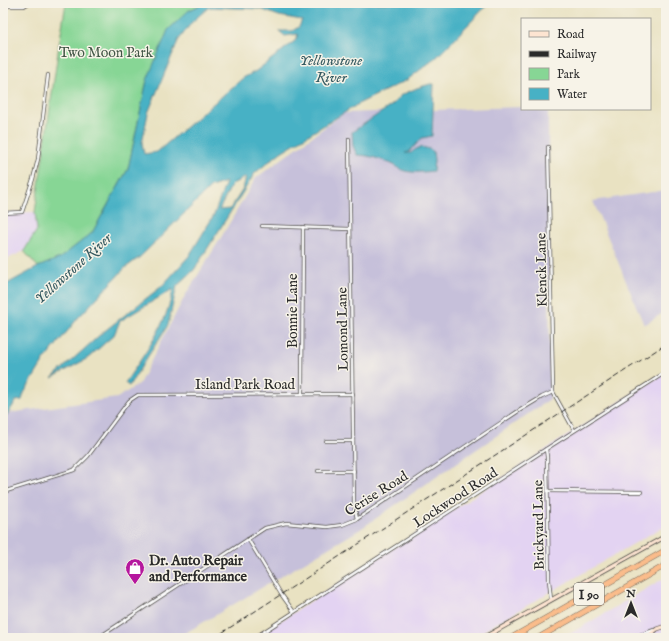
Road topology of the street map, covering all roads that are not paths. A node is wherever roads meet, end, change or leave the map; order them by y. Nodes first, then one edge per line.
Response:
1 (29, 3) edge
2 (3, 6) edge
3 (48, 75) dead end
4 (349, 138) dead end
5 (548, 147) dead end
6 (3, 212) edge
7 (262, 226) dead end
8 (303, 228) junction
9 (350, 229) junction
10 (666, 372) edge
11 (553, 392) junction
12 (302, 394) junction
13 (352, 394) junction
14 (574, 430) junction
15 (326, 441) dead end
16 (353, 441) junction
17 (546, 448) junction
18 (318, 471) dead end
19 (354, 471) junction
20 (548, 491) junction
21 (3, 492) edge
22 (641, 492) dead end
23 (357, 519) junction
24 (666, 536) edge
25 (248, 539) junction
26 (666, 550) edge
27 (666, 565) edge
28 (551, 601) junction
29 (294, 612) junction
30 (666, 626) edge
31 (657, 629) junction
32 (98, 638) edge
33 (254, 638) edge
34 (483, 638) edge
35 (511, 638) edge
36 (538, 638) edge
37 (632, 638) edge
38 (646, 638) edge

1 - 2 street
3 - 6 street
4 - 9 street, Lomond Lane
5 - 11 street, Klenck Lane
7 - 8 street
8 - 9 street
8 - 12 street, Bonnie Lane
9 - 13 street, Lomond Lane
10 - 14 street, Lockwood Road
11 - 14 street
11 - 23 street, Cerise Road
12 - 13 street, Island Park Road
12 - 21 street, Island Park Road
13 - 16 street, Lomond Lane
14 - 17 street, Lockwood Road
15 - 16 street
16 - 19 street, Lomond Lane
17 - 20 street, Brickyard Lane
17 - 29 street, Lockwood Road
18 - 19 street
19 - 23 street, Lomond Lane
20 - 22 street
20 - 28 street, Brickyard Lane
23 - 25 street, Cerise Road
24 - 28 street
25 - 29 street
25 - 32 street, Cerise Road
26 - 35 highway, I 90
27 - 36 highway, I 90
28 - 34 street
29 - 33 street, Lockwood Road
30 - 31 street
31 - 37 street
31 - 38 street

